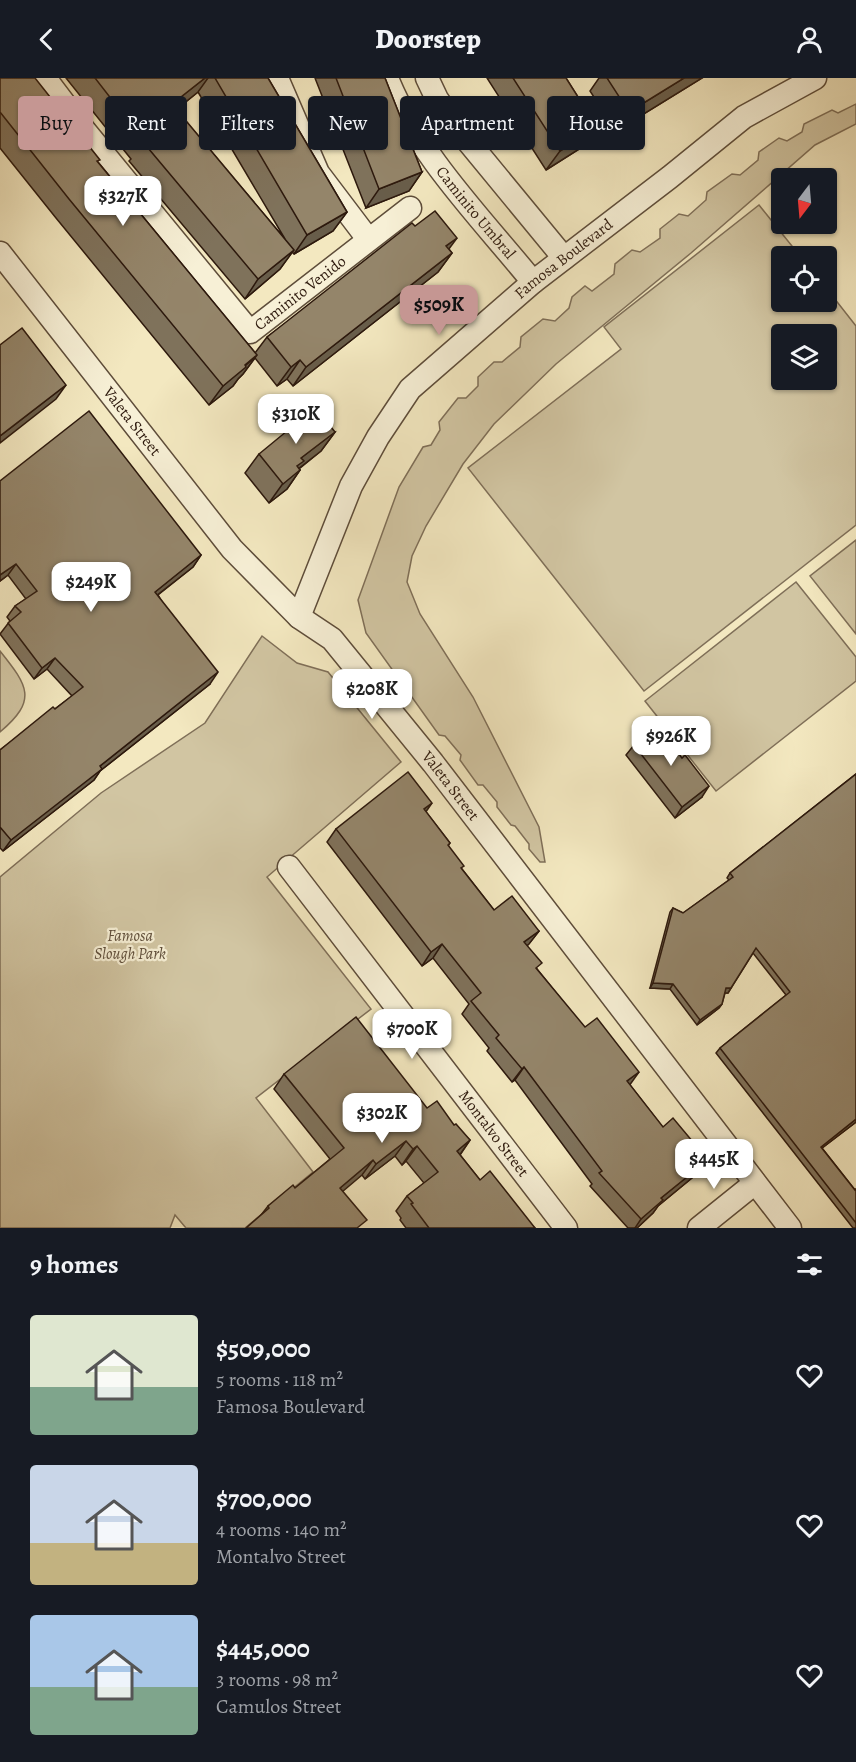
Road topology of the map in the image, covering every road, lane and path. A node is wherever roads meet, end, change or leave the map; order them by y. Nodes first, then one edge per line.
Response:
1 (45, 78) edge
2 (277, 78) edge
3 (387, 78) edge
4 (427, 78) edge
5 (815, 78) edge
6 (410, 208) dead end
7 (368, 239) junction
8 (0, 253) edge
9 (564, 258) junction
10 (533, 282) junction
11 (299, 617) junction
12 (289, 867) dead end
13 (755, 1183) junction
14 (566, 1228) edge
15 (699, 1228) edge
16 (790, 1228) edge

1 - 7 street, Caminito Venido
2 - 7 street
3 - 10 street, Caminito Umbral
4 - 9 street
5 - 9 street, Famosa Boulevard
6 - 7 street, Caminito Venido
8 - 11 street, Valeta Street
9 - 10 street, Famosa Boulevard
10 - 11 street, Famosa Boulevard
11 - 13 street, Valeta Street
12 - 14 street, Montalvo Street
13 - 15 street
13 - 16 street, Valeta Street

